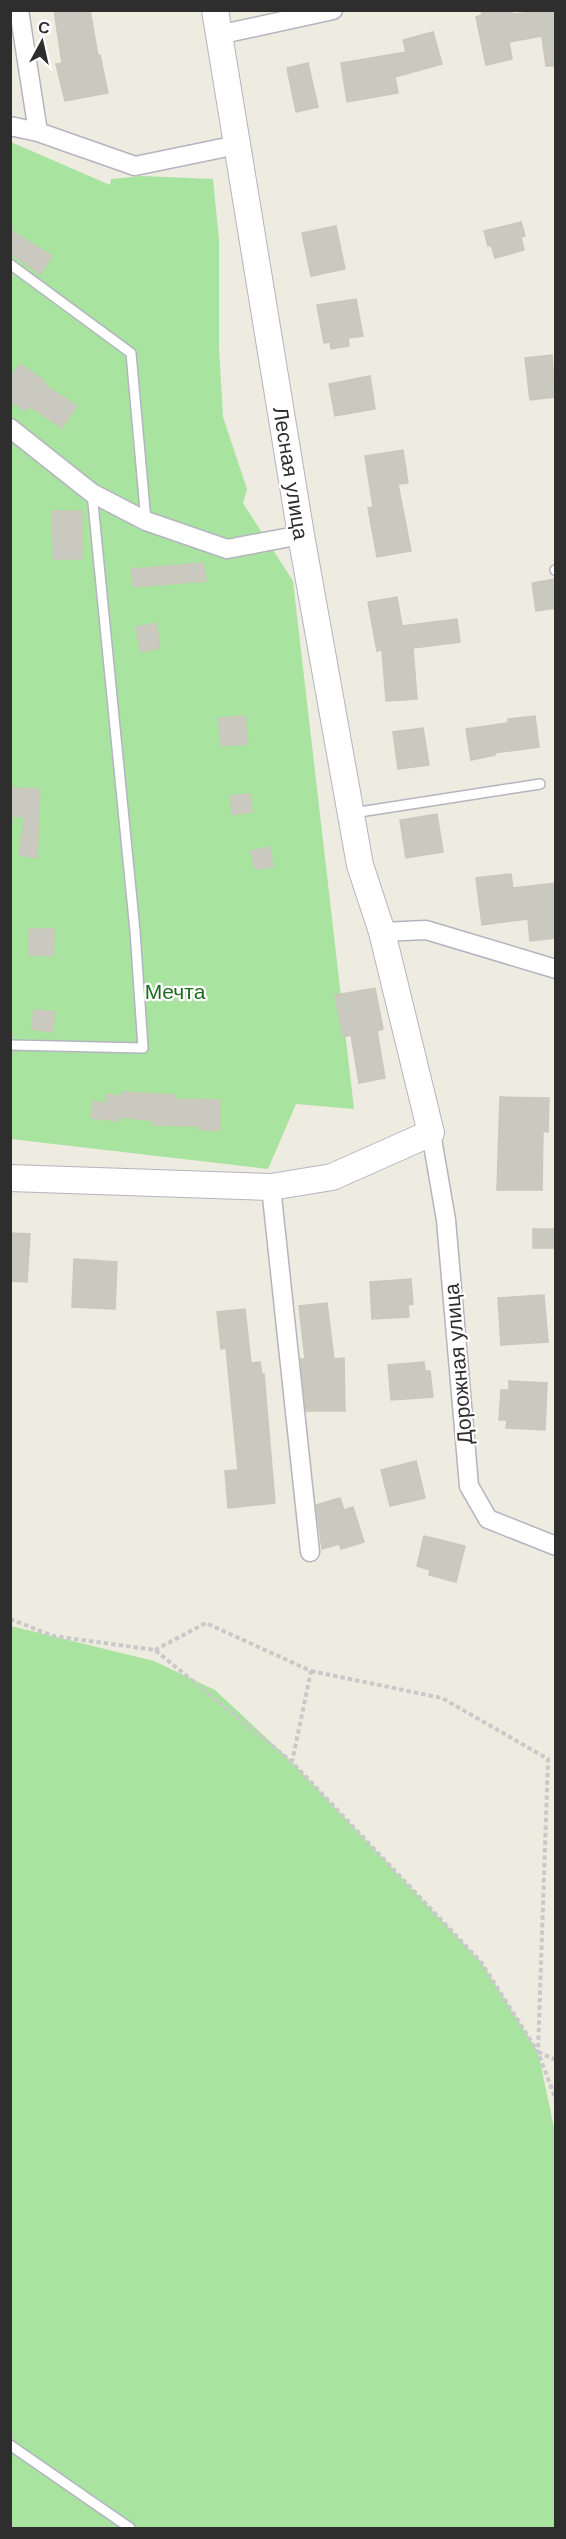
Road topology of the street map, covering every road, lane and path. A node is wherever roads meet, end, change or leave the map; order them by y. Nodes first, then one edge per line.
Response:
1 (19, 10) edge
2 (333, 10) edge
3 (216, 23) edge
4 (10, 126) edge
5 (38, 132) junction
6 (237, 145) junction
7 (10, 264) edge
8 (10, 428) edge
9 (92, 493) junction
10 (146, 521) junction
11 (301, 535) junction
12 (540, 784) dead end
13 (351, 814) junction
14 (382, 932) junction
15 (555, 969) edge
16 (10, 1045) edge
17 (431, 1133) junction
18 (10, 1178) edge
19 (271, 1187) junction
20 (555, 1546) edge
21 (310, 1552) dead end
22 (10, 1620) edge
23 (155, 1650) junction
24 (311, 1671) junction
25 (292, 1762) junction
26 (538, 2052) junction
27 (555, 2060) edge
28 (555, 2100) edge
29 (10, 2445) edge
30 (130, 2529) edge

1 - 5 street
2 - 3 street
3 - 6 street, Лесная улица
4 - 5 street
5 - 6 street
6 - 11 street, Лесная улица
7 - 10 lane
8 - 9 street
9 - 10 street
9 - 16 lane
10 - 11 street
11 - 13 street, Лесная улица
12 - 13 lane
13 - 14 street, Лесная улица
14 - 15 street
14 - 17 street, Лесная улица
17 - 19 street
17 - 20 street, Дорожная улица
18 - 19 street
19 - 21 street
22 - 23 path
23 - 24 path
23 - 25 path
24 - 25 path
24 - 26 path
25 - 26 path
26 - 27 path
26 - 28 path
29 - 30 lane

